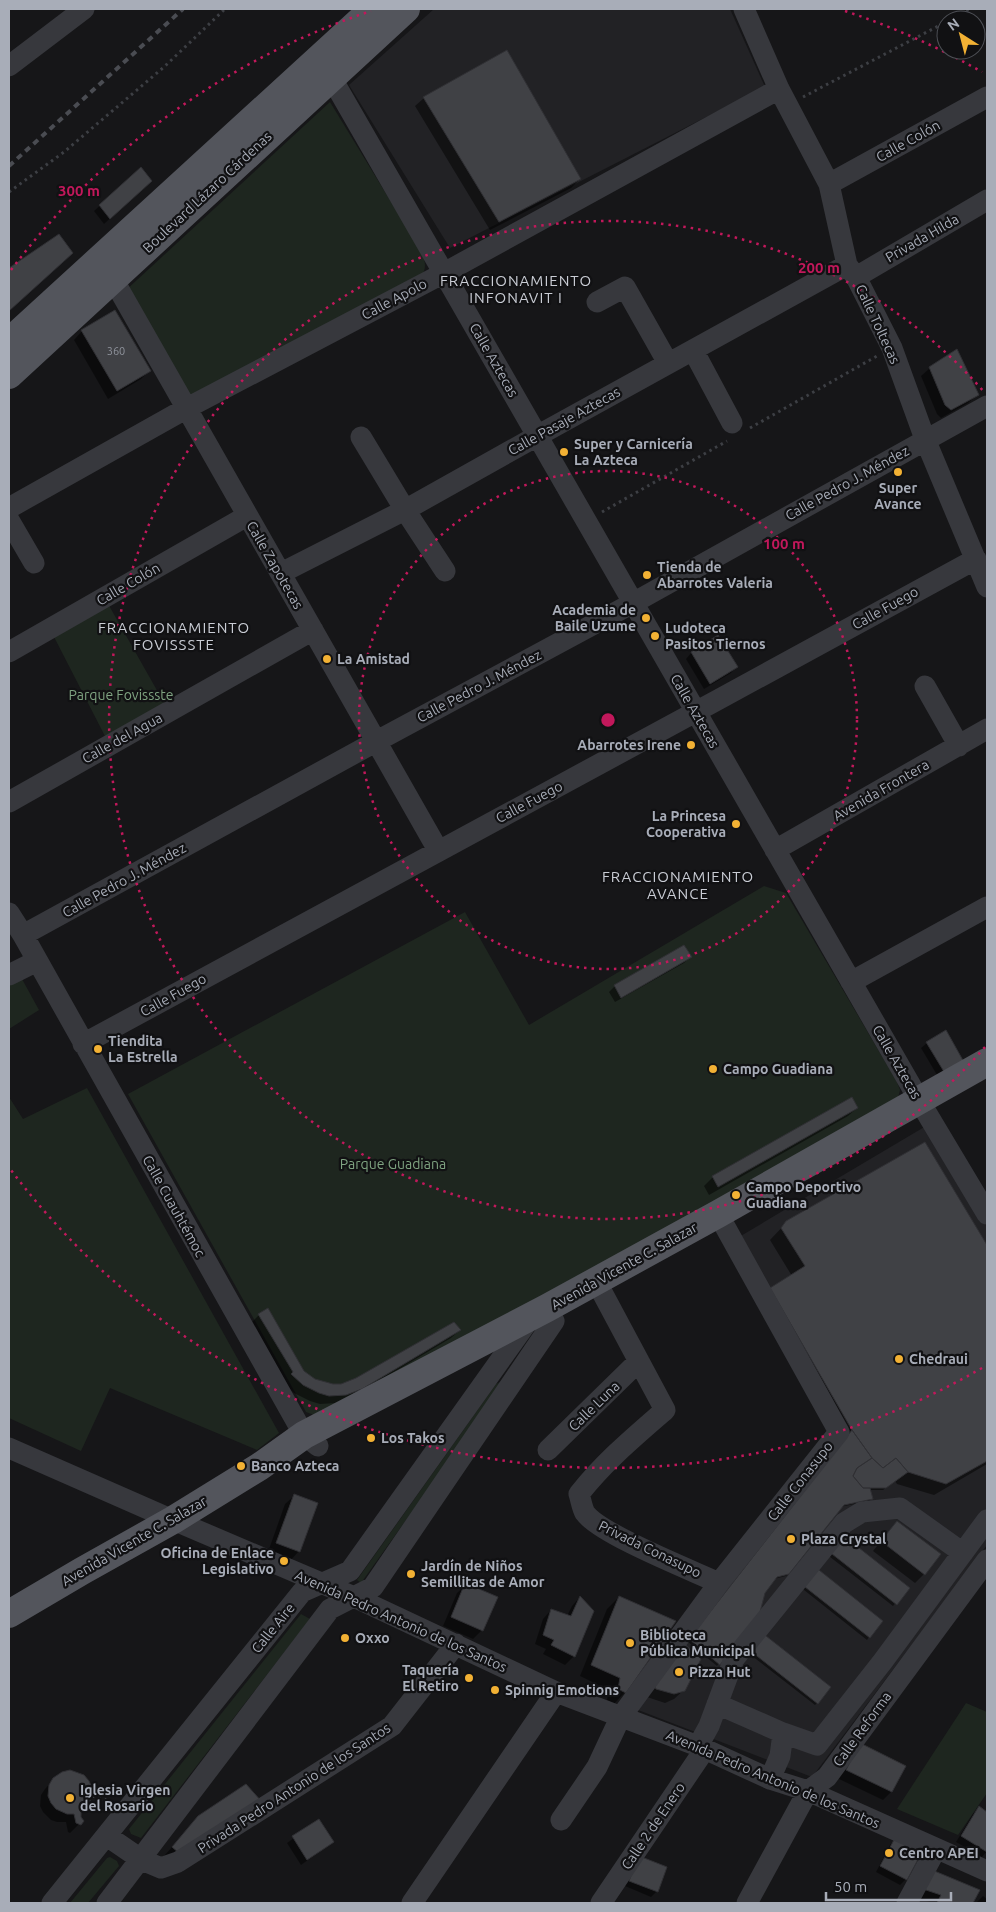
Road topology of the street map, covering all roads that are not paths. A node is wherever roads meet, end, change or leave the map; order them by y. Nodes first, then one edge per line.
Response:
1 (84, 9) edge
2 (373, 9) edge
3 (406, 9) edge
4 (744, 9) edge
5 (9, 66) edge
6 (331, 77) junction
7 (783, 97) junction
8 (987, 97) edge
9 (829, 184) junction
10 (987, 200) edge
11 (851, 271) junction
12 (444, 273) junction
13 (113, 279) junction
14 (597, 302) dead end
15 (9, 342) edge
16 (693, 350) junction
17 (668, 363) junction
18 (9, 375) edge
19 (987, 406) edge
20 (188, 408) junction
21 (732, 423) dead end
22 (537, 436) junction
23 (361, 437) dead end
24 (925, 439) junction
25 (9, 508) edge
26 (405, 510) junction
27 (247, 516) junction
28 (9, 520) edge
29 (976, 559) junction
30 (34, 563) dead end
31 (445, 571) dead end
32 (281, 573) junction
33 (987, 587) edge
34 (633, 603) junction
35 (313, 630) junction
36 (9, 652) edge
37 (924, 686) dead end
38 (696, 713) junction
39 (987, 729) edge
40 (377, 741) junction
41 (958, 746) junction
42 (9, 802) edge
43 (438, 850) junction
44 (775, 850) junction
45 (987, 907) edge
46 (9, 913) edge
47 (23, 935) junction
48 (37, 961) junction
49 (9, 975) edge
50 (851, 982) junction
51 (83, 1044) junction
52 (987, 1062) edge
53 (987, 1078) edge
54 (922, 1106) junction
55 (987, 1214) edge
56 (721, 1221) junction
57 (599, 1288) junction
58 (544, 1315) junction
59 (512, 1344) junction
60 (639, 1361) junction
61 (311, 1441) junction
62 (9, 1448) edge
63 (548, 1450) dead end
64 (173, 1520) junction
65 (987, 1520) edge
66 (963, 1553) junction
67 (986, 1563) edge
68 (719, 1583) junction
69 (321, 1584) junction
70 (354, 1597) junction
71 (9, 1614) edge
72 (456, 1644) junction
73 (556, 1692) junction
74 (717, 1704) junction
75 (620, 1718) junction
76 (783, 1733) junction
77 (702, 1748) junction
78 (770, 1779) junction
79 (808, 1791) junction
80 (561, 1820) dead end
81 (107, 1836) junction
82 (936, 1849) junction
83 (142, 1860) junction
84 (987, 1872) edge
85 (52, 1903) edge
86 (107, 1903) edge
87 (412, 1903) edge
88 (601, 1903) edge
89 (747, 1903) edge
90 (907, 1903) edge

1 - 5 street
2 - 15 main road, Boulevard Lázaro Cárdenas
3 - 6 main road, Boulevard Lázaro Cárdenas
4 - 7 street, Calle Toltecas
6 - 12 street, Calle Aztecas
6 - 13 main road, Boulevard Lázaro Cárdenas
7 - 9 street, Calle Toltecas
7 - 12 street, Calle Apolo
8 - 9 street, Calle Colón
9 - 11 street, Calle Toltecas
10 - 11 street, Privada Hilda
11 - 16 street, Calle Pasaje Aztecas
11 - 24 street, Calle Toltecas
12 - 20 street, Calle Apolo
12 - 22 street, Calle Aztecas
13 - 18 main road, Boulevard Lázaro Cárdenas
13 - 20 street, Calle Zapotecas
14 - 17 street
16 - 17 street, Calle Pasaje Aztecas
16 - 21 street
17 - 22 street, Calle Pasaje Aztecas
19 - 24 street, Calle Pedro J. Méndez
20 - 25 street, Calle Apolo
20 - 27 street, Calle Zapotecas
22 - 26 street, Calle Pasaje Aztecas
22 - 34 street, Calle Aztecas
23 - 26 street
24 - 29 street, Calle Toltecas
24 - 34 street, Calle Pedro J. Méndez
26 - 31 street
26 - 32 street, Calle Pasaje Aztecas
27 - 32 street, Calle Zapotecas
27 - 36 street, Calle Colón
28 - 30 street
29 - 33 street, Calle Toltecas
29 - 38 street, Calle Fuego
32 - 35 street, Calle Zapotecas
34 - 38 street, Calle Aztecas
34 - 40 street, Calle Pedro J. Méndez
35 - 40 street, Calle Zapotecas
35 - 42 street, Calle del Agua
37 - 41 street
38 - 43 street, Calle Fuego
38 - 44 street, Calle Aztecas
39 - 41 street, Avenida Frontera
40 - 43 street, Calle Zapotecas
40 - 47 street, Calle Pedro J. Méndez
41 - 44 street, Avenida Frontera
43 - 51 street, Calle Fuego
44 - 50 street, Calle Aztecas
45 - 50 street
46 - 47 street
47 - 48 street
48 - 49 street
48 - 51 street, Calle Cuauhtémoc
50 - 54 street, Calle Aztecas
51 - 61 street, Calle Cuauhtémoc
52 - 54 main road, Avenida Vicente C. Salazar
53 - 54 main road, Avenida Vicente C. Salazar
54 - 55 street, Calle Aztecas
54 - 56 main road, Avenida Vicente C. Salazar
56 - 57 main road, Avenida Vicente C. Salazar
56 - 68 street, Calle Conasupo
57 - 58 main road, Avenida Vicente C. Salazar
57 - 60 street, Privada Conasupo
58 - 59 main road, Avenida Vicente C. Salazar
58 - 61 main road, Avenida Vicente C. Salazar
58 - 70 street
59 - 61 main road, Avenida Vicente C. Salazar
59 - 69 street, Calle Aire
60 - 63 street, Calle Luna
60 - 68 street, Privada Conasupo
61 - 64 main road, Avenida Vicente C. Salazar
62 - 64 street, Avenida Pedro Antonio de los Santos
64 - 69 street, Avenida Pedro Antonio de los Santos
64 - 71 main road, Avenida Vicente C. Salazar
65 - 66 street
66 - 74 street, Calle 2 de Enero
66 - 76 street
67 - 79 street, Calle Reforma
68 - 75 street, Calle Conasupo
69 - 70 street, Avenida Pedro Antonio de los Santos
69 - 81 street, Calle Aire
70 - 72 street, Avenida Pedro Antonio de los Santos
70 - 83 street
72 - 73 street, Avenida Pedro Antonio de los Santos
72 - 83 street, Privada Pedro Antonio de los Santos
73 - 75 street, Avenida Pedro Antonio de los Santos
73 - 87 street
74 - 76 street
74 - 77 street, Calle 2 de Enero
75 - 77 street, Avenida Pedro Antonio de los Santos
75 - 80 street, Calle Conasupo
76 - 78 street
77 - 78 street, Avenida Pedro Antonio de los Santos
77 - 88 street, Calle 2 de Enero
78 - 79 street, Avenida Pedro Antonio de los Santos
79 - 82 street, Avenida Pedro Antonio de los Santos
79 - 89 street, Calle Reforma
81 - 83 street, Privada Pedro Antonio de los Santos
81 - 85 street, Calle Aire
82 - 84 street, Avenida Pedro Antonio de los Santos
82 - 90 street
83 - 86 street

